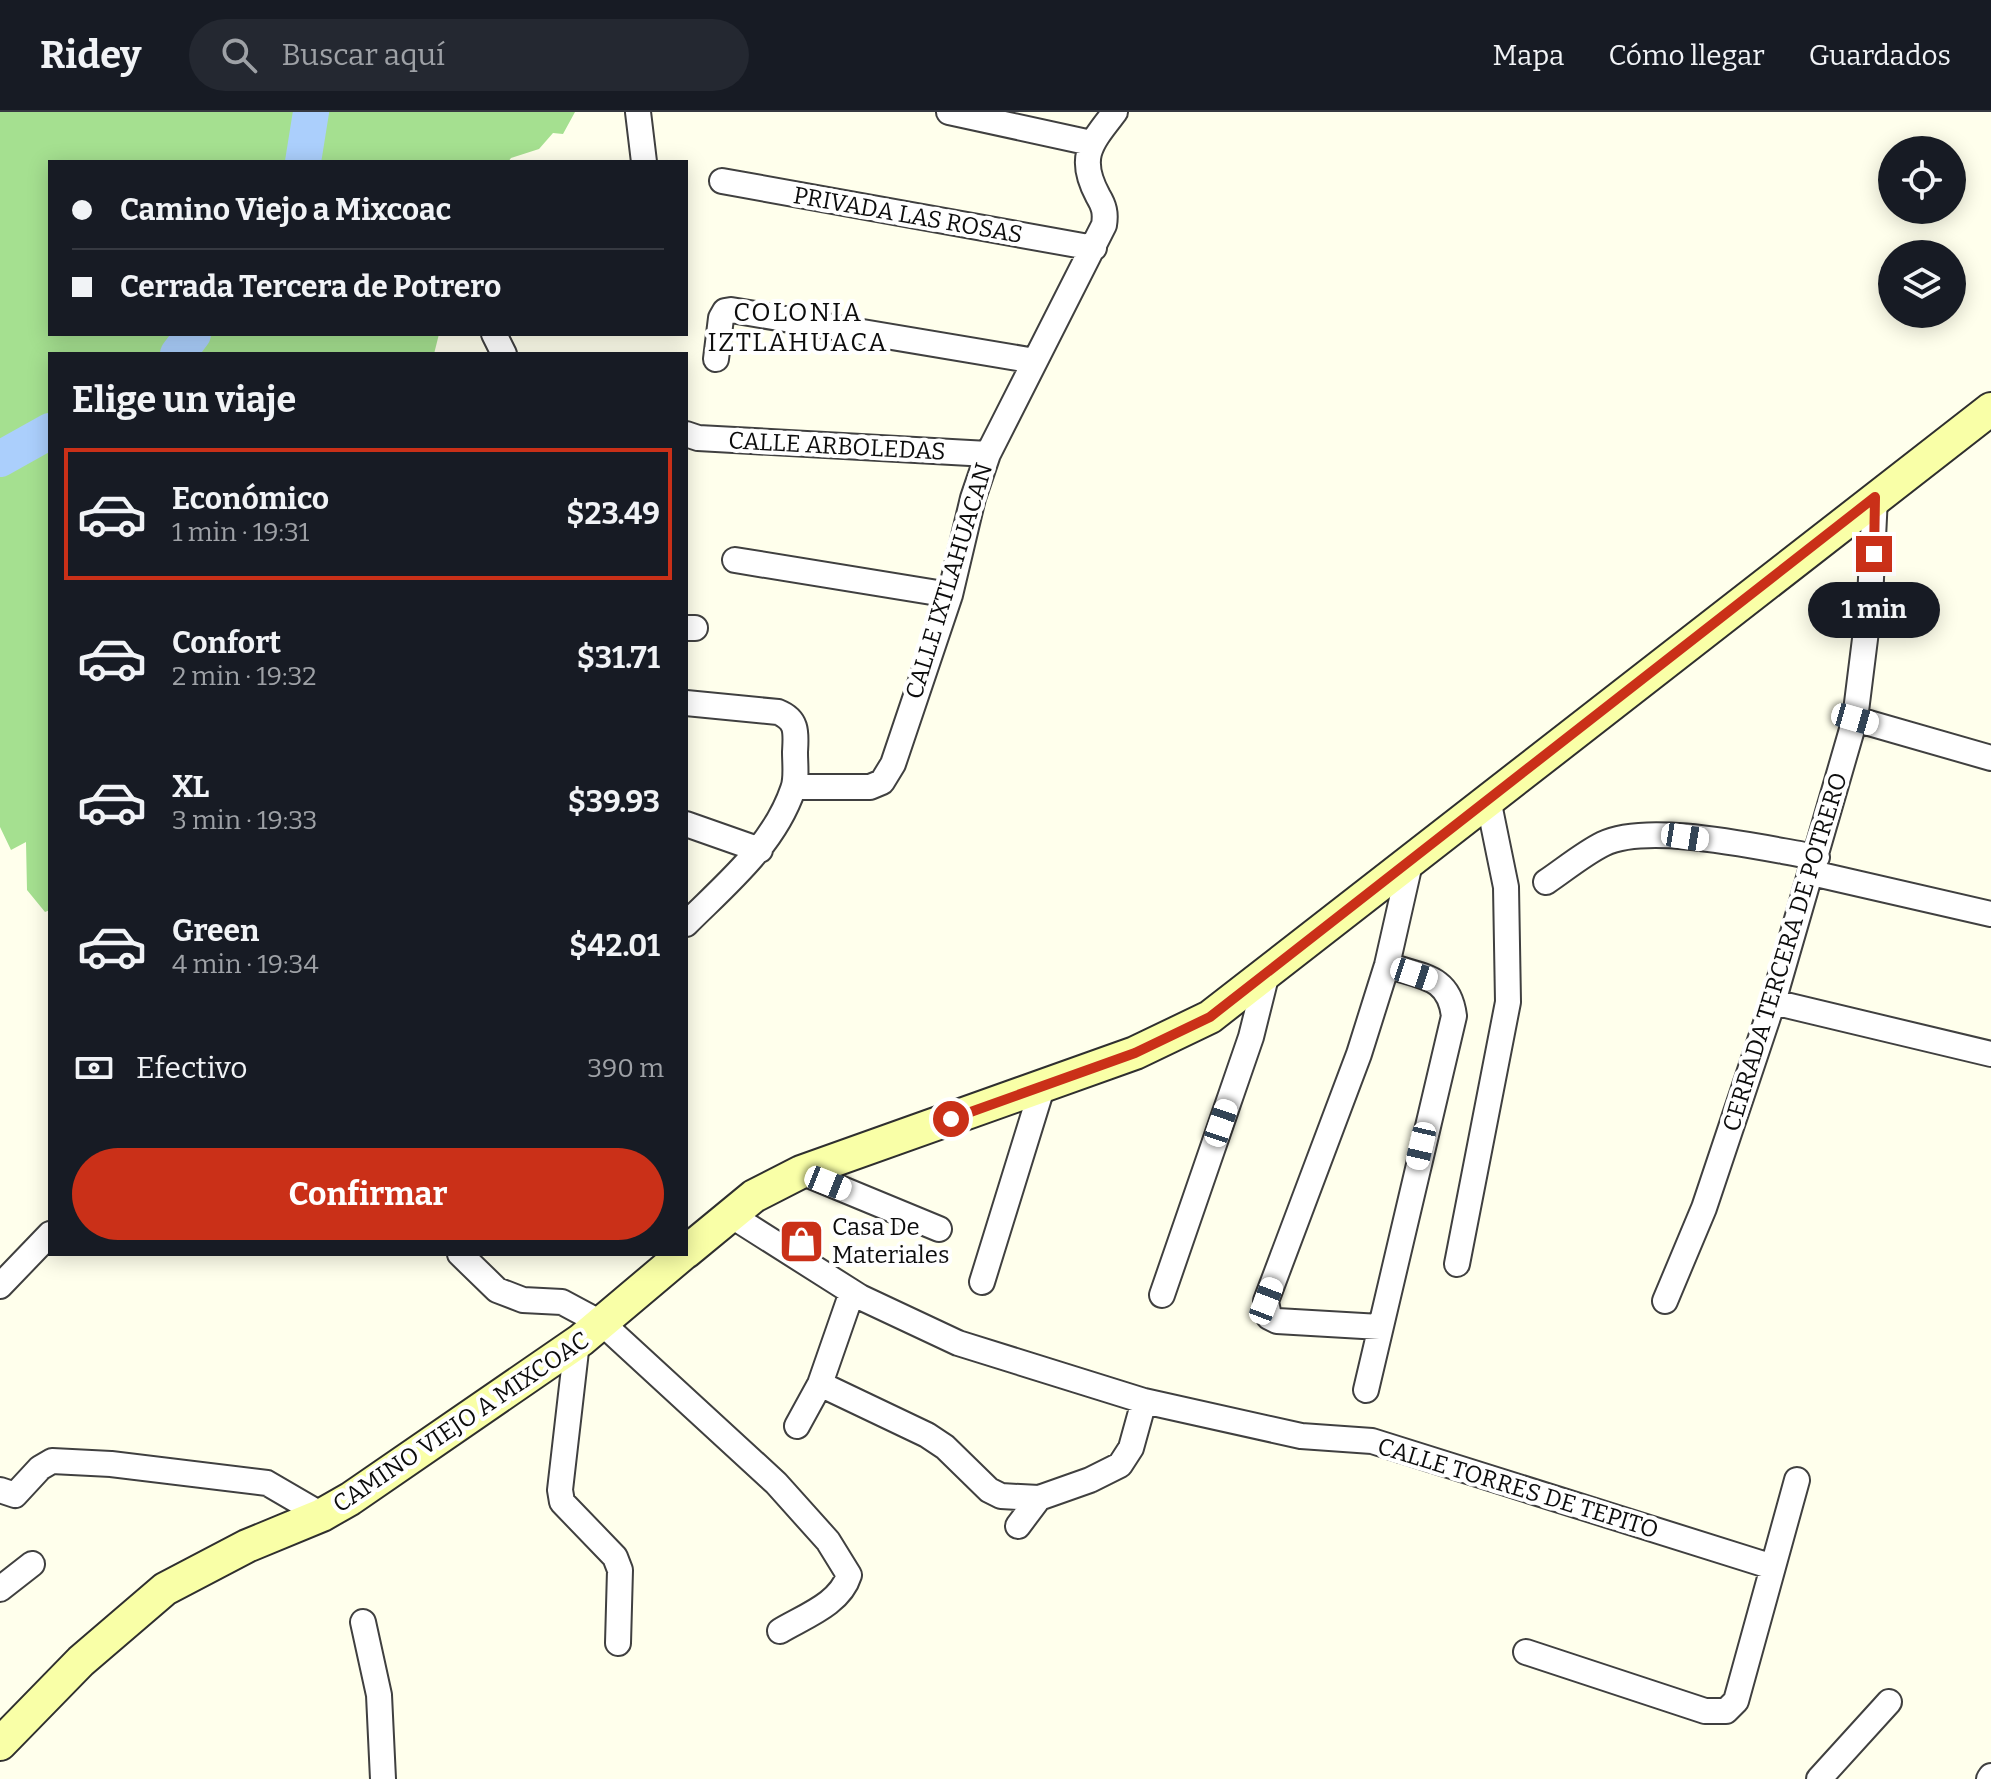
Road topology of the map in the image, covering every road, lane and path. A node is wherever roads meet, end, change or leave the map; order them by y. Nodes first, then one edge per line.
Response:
1 (638, 112) edge
2 (949, 112) edge
3 (1115, 112) edge
4 (1091, 143) junction
5 (644, 160) edge
6 (722, 181) dead end
7 (1094, 248) junction
8 (716, 359) dead end
9 (1035, 361) junction
10 (1991, 409) edge
11 (688, 435) edge
12 (988, 454) junction
13 (1875, 497) junction
14 (735, 560) dead end
15 (950, 595) junction
16 (688, 703) edge
17 (1855, 719) junction
18 (1991, 758) edge
19 (794, 787) junction
20 (1488, 799) junction
21 (688, 825) edge
22 (760, 850) junction
23 (1411, 859) junction
24 (1815, 865) junction
25 (1546, 882) dead end
26 (1991, 914) edge
27 (688, 922) edge
28 (1387, 965) junction
29 (1267, 973) junction
30 (1773, 1002) junction
31 (1991, 1054) edge
32 (1042, 1088) junction
33 (801, 1172) junction
34 (729, 1214) junction
35 (939, 1229) dead end
36 (48, 1236) edge
37 (688, 1250) edge
38 (462, 1256) edge
39 (679, 1256) edge
40 (1457, 1264) dead end
41 (657, 1266) edge
42 (982, 1282) dead end
43 (0, 1286) edge
44 (852, 1292) junction
45 (1162, 1295) dead end
46 (1665, 1301) dead end
47 (1380, 1327) junction
48 (592, 1332) junction
49 (820, 1384) junction
50 (1366, 1390) dead end
51 (1144, 1401) junction
52 (797, 1426) dead end
53 (1797, 1480) dead end
54 (0, 1490) edge
55 (1039, 1498) junction
56 (322, 1515) junction
57 (1018, 1526) dead end
58 (32, 1564) dead end
59 (1773, 1567) junction
60 (0, 1589) edge
61 (363, 1622) dead end
62 (780, 1631) dead end
63 (618, 1643) dead end
64 (1526, 1652) dead end
65 (1889, 1702) dead end
66 (0, 1744) edge
67 (383, 1779) edge
68 (1819, 1779) edge

1 - 5 street
2 - 4 street
3 - 4 street
4 - 7 street, CALLE IXTLAHUACAN
6 - 7 street, PRIVADA LAS ROSAS
7 - 9 street, CALLE IXTLAHUACAN
8 - 9 street
9 - 12 street, CALLE IXTLAHUACAN
10 - 13 main road, CAMINO VIEJO A MIXCOAC
11 - 12 street, CALLE ARBOLEDAS
12 - 15 street, CALLE IXTLAHUACAN
13 - 17 street, CERRADA TERCERA DE POTRERO
13 - 20 main road, CAMINO VIEJO A MIXCOAC
14 - 15 street
15 - 19 street, CALLE IXTLAHUACAN
16 - 19 street
17 - 18 street
17 - 24 street, CERRADA TERCERA DE POTRERO
19 - 22 street
20 - 23 main road, CAMINO VIEJO A MIXCOAC
20 - 40 street
21 - 22 street
22 - 27 street
23 - 28 street
23 - 29 main road, CAMINO VIEJO A MIXCOAC
24 - 25 street
24 - 26 street
24 - 30 street, CERRADA TERCERA DE POTRERO
28 - 47 street
28 - 47 street
29 - 32 main road, CAMINO VIEJO A MIXCOAC
29 - 45 street
30 - 31 street
30 - 46 street, CERRADA TERCERA DE POTRERO
32 - 33 main road, CAMINO VIEJO A MIXCOAC
32 - 42 street
33 - 34 main road, CAMINO VIEJO A MIXCOAC
33 - 35 street
34 - 37 main road, CAMINO VIEJO A MIXCOAC
34 - 44 street, CALLE TORRES DE TEPITO
36 - 43 street
38 - 48 street
39 - 41 main road, CAMINO VIEJO A MIXCOAC
41 - 48 main road, CAMINO VIEJO A MIXCOAC
44 - 49 street
44 - 51 street, CALLE TORRES DE TEPITO
47 - 50 street
48 - 56 main road, CAMINO VIEJO A MIXCOAC
48 - 62 street
48 - 63 street
49 - 52 street
49 - 55 street
51 - 55 street
51 - 59 street, CALLE TORRES DE TEPITO
53 - 59 street
54 - 56 street
55 - 57 street
56 - 66 main road, CAMINO VIEJO A MIXCOAC
58 - 60 street
59 - 64 street
61 - 67 street
65 - 68 street

